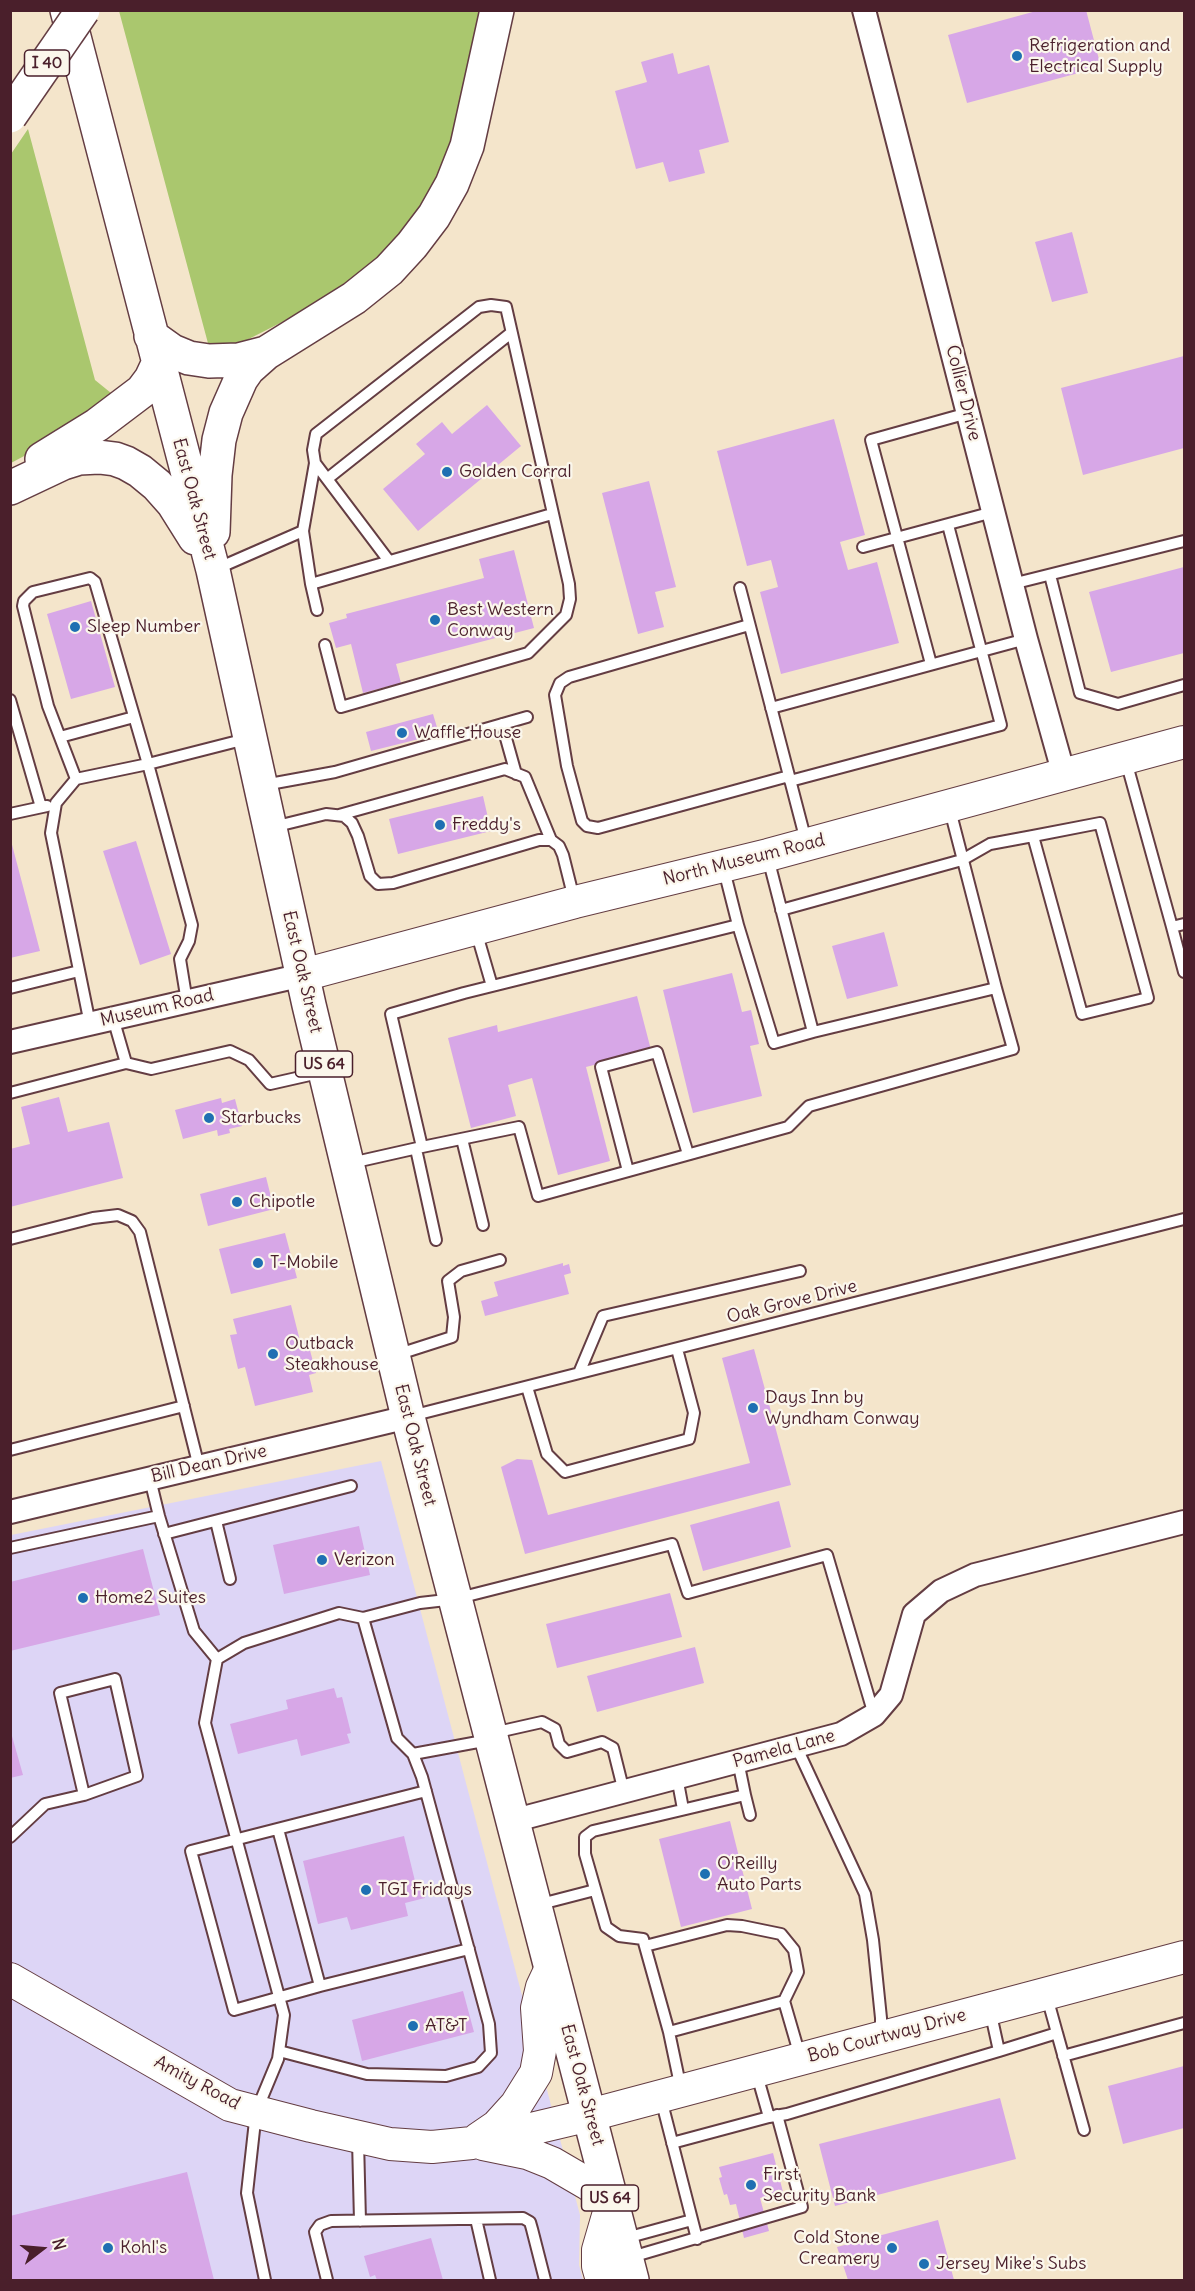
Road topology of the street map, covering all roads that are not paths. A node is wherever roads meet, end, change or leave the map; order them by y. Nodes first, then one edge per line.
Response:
1 (67, 10) edge
2 (83, 10) edge
3 (497, 10) edge
4 (864, 10) edge
5 (10, 116) edge
6 (511, 333) junction
7 (154, 350) junction
8 (266, 353) junction
9 (968, 413) junction
10 (315, 463) junction
11 (10, 479) edge
12 (327, 479) junction
13 (10, 488) edge
14 (993, 512) junction
15 (552, 514) junction
16 (948, 525) junction
17 (303, 531) junction
18 (897, 537) junction
19 (1185, 541) edge
20 (863, 547) dead end
21 (389, 561) junction
22 (213, 570) junction
23 (1050, 575) junction
24 (310, 584) junction
25 (1012, 584) junction
26 (740, 588) dead end
27 (317, 610) dead end
28 (750, 625) junction
29 (1026, 639) junction
30 (325, 645) dead end
31 (981, 652) junction
32 (931, 664) junction
33 (1185, 685) edge
34 (10, 700) edge
35 (771, 708) junction
36 (134, 717) junction
37 (527, 717) dead end
38 (502, 724) junction
39 (60, 737) junction
40 (250, 738) junction
41 (1185, 742) edge
42 (1125, 758) junction
43 (148, 764) junction
44 (516, 774) junction
45 (1064, 774) junction
46 (789, 778) junction
47 (76, 779) junction
48 (261, 786) junction
49 (56, 803) junction
50 (949, 806) junction
51 (41, 807) junction
52 (10, 814) edge
53 (339, 815) junction
54 (270, 828) junction
55 (1033, 836) junction
56 (551, 840) junction
57 (807, 844) junction
58 (768, 855) junction
59 (962, 860) junction
60 (723, 865) junction
61 (574, 902) junction
62 (780, 910) junction
63 (1185, 924) edge
64 (738, 925) junction
65 (1172, 927) junction
66 (475, 929) junction
67 (79, 971) junction
68 (1185, 972) edge
69 (303, 975) junction
70 (492, 986) junction
71 (10, 988) edge
72 (996, 988) junction
73 (187, 1002) junction
74 (113, 1018) junction
75 (90, 1023) junction
76 (813, 1032) junction
77 (10, 1042) edge
78 (126, 1063) junction
79 (326, 1072) junction
80 (10, 1093) edge
81 (462, 1139) junction
82 (419, 1148) junction
83 (688, 1154) junction
84 (347, 1164) junction
85 (628, 1171) junction
86 (1185, 1219) edge
87 (483, 1225) dead end
88 (10, 1239) edge
89 (436, 1240) dead end
90 (500, 1260) dead end
91 (800, 1271) dead end
92 (677, 1349) junction
93 (393, 1356) junction
94 (579, 1373) junction
95 (527, 1387) junction
96 (184, 1406) junction
97 (408, 1417) junction
98 (10, 1450) edge
99 (199, 1467) junction
100 (150, 1479) junction
101 (351, 1486) dead end
102 (10, 1512) edge
103 (159, 1516) junction
104 (216, 1521) junction
105 (1185, 1522) edge
106 (164, 1534) junction
107 (10, 1548) edge
108 (230, 1579) dead end
109 (455, 1599) junction
110 (363, 1618) junction
111 (217, 1659) junction
112 (874, 1715) junction
113 (490, 1736) junction
114 (796, 1746) junction
115 (413, 1754) junction
116 (738, 1761) junction
117 (677, 1778) junction
118 (426, 1791) junction
119 (624, 1792) junction
120 (84, 1795) junction
121 (745, 1795) junction
122 (683, 1809) junction
123 (750, 1815) dead end
124 (512, 1821) junction
125 (278, 1829) junction
126 (10, 1837) edge
127 (236, 1839) junction
128 (595, 1890) junction
129 (535, 1905) junction
130 (645, 1946) junction
131 (469, 1949) junction
132 (1185, 1957) edge
133 (551, 1968) junction
134 (10, 1979) edge
135 (320, 1986) junction
136 (1046, 1994) junction
137 (279, 1997) junction
138 (784, 2001) junction
139 (990, 2008) junction
140 (1185, 2023) edge
141 (669, 2032) junction
142 (1057, 2033) junction
143 (880, 2038) junction
144 (279, 2051) junction
145 (999, 2051) junction
146 (1063, 2056) junction
147 (801, 2059) junction
148 (756, 2071) junction
149 (671, 2093) junction
150 (256, 2112) junction
151 (590, 2115) junction
152 (773, 2116) junction
153 (1084, 2130) dead end
154 (358, 2137) junction
155 (472, 2143) junction
156 (672, 2143) junction
157 (612, 2202) junction
158 (476, 2219) junction
159 (692, 2220) junction
160 (360, 2221) junction
161 (697, 2239) junction
162 (626, 2259) edge
163 (265, 2280) edge
164 (327, 2280) edge
165 (490, 2280) edge
166 (545, 2280) edge
167 (602, 2280) edge

1 - 7 highway, East Oak Street / US 64
2 - 5 highway, I 40, bridge
3 - 8 highway
4 - 9 street, Collier Drive
6 - 10 lane
6 - 12 lane
6 - 15 lane
7 - 8 highway
7 - 11 highway
7 - 22 highway, East Oak Street / US 64
8 - 22 highway
9 - 14 street, Collier Drive
9 - 18 lane
10 - 12 lane
10 - 17 lane
12 - 21 lane
13 - 22 highway
14 - 16 lane
14 - 25 street, Collier Drive
15 - 21 lane
15 - 30 lane
16 - 18 lane
16 - 31 lane
17 - 22 lane
17 - 24 lane
18 - 20 lane
18 - 32 lane
19 - 23 lane
21 - 24 lane
22 - 40 highway, East Oak Street / US 64
23 - 25 lane
23 - 33 lane
24 - 27 lane
25 - 29 street, Collier Drive
26 - 28 lane
28 - 35 lane
28 - 46 lane
29 - 31 lane
29 - 45 street, Collier Drive
31 - 32 lane
31 - 46 lane
32 - 35 lane
34 - 51 lane
35 - 46 lane
36 - 39 lane
36 - 39 lane
36 - 43 lane
37 - 38 lane
38 - 44 lane
38 - 48 lane
39 - 47 lane
40 - 43 lane
40 - 48 highway, East Oak Street / US 64
41 - 42 street, North Museum Road
42 - 45 street, North Museum Road
42 - 65 lane
43 - 47 lane
43 - 73 lane
44 - 53 lane
44 - 56 lane
45 - 50 street, North Museum Road
46 - 57 lane
47 - 49 lane
48 - 54 highway, East Oak Street / US 64
49 - 51 lane
49 - 67 lane
50 - 57 street, North Museum Road
50 - 59 lane
51 - 52 lane
53 - 54 lane
53 - 56 lane
54 - 69 highway, East Oak Street / US 64
55 - 55 lane
55 - 59 lane
56 - 61 lane
57 - 58 street, North Museum Road
58 - 60 street, North Museum Road
58 - 62 lane
59 - 62 lane
59 - 72 lane
60 - 61 street, North Museum Road
60 - 64 lane
61 - 66 street, North Museum Road
62 - 76 lane
63 - 65 lane
64 - 70 lane
64 - 76 lane
65 - 68 lane
66 - 69 street, North Museum Road
66 - 70 lane
67 - 71 lane
67 - 75 lane
69 - 73 street, Museum Road
69 - 79 highway, East Oak Street / US 64
70 - 82 lane
72 - 76 lane
72 - 83 lane
73 - 74 street, Museum Road
74 - 75 street, Museum Road
74 - 78 lane
75 - 77 street, Museum Road
78 - 79 lane
78 - 80 lane
79 - 84 highway, East Oak Street / US 64
81 - 82 lane
81 - 85 lane
81 - 87 lane
82 - 84 lane
82 - 89 lane
83 - 85 lane
83 - 85 lane
84 - 93 highway, East Oak Street / US 64
86 - 92 lane, Oak Grove Drive
88 - 96 lane
90 - 93 lane
91 - 94 lane
92 - 94 lane, Oak Grove Drive
92 - 95 lane
93 - 97 highway, East Oak Street / US 64
94 - 95 lane, Oak Grove Drive
95 - 97 lane, Oak Grove Drive
96 - 98 lane
96 - 99 lane
97 - 99 street, Bill Dean Drive
97 - 109 highway, East Oak Street / US 64
99 - 100 street, Bill Dean Drive
100 - 102 street, Bill Dean Drive
100 - 103 lane
101 - 104 lane
103 - 106 lane
103 - 107 lane
104 - 106 lane
104 - 108 lane
105 - 112 street, Pamela Lane
106 - 111 lane
109 - 110 lane
109 - 112 lane
109 - 113 highway, East Oak Street / US 64
110 - 111 lane
110 - 115 lane
111 - 127 lane
112 - 114 street, Pamela Lane
113 - 115 lane
113 - 119 lane
113 - 124 highway, East Oak Street / US 64
114 - 116 street, Pamela Lane
114 - 143 lane
115 - 118 lane
116 - 117 street, Pamela Lane
116 - 121 lane
117 - 119 street, Pamela Lane
117 - 122 lane
118 - 125 lane
118 - 131 lane
119 - 124 street, Pamela Lane
120 - 120 lane
120 - 126 lane
121 - 122 lane
121 - 123 lane
122 - 128 lane
124 - 129 highway, East Oak Street / US 64
125 - 127 lane
125 - 135 lane
127 - 137 lane
127 - 137 lane
128 - 129 lane
128 - 130 lane
129 - 133 highway, East Oak Street / US 64
130 - 138 lane
130 - 141 lane
131 - 135 lane
131 - 144 lane
132 - 136 street, Bob Courtway Drive
133 - 151 highway, East Oak Street / US 64
133 - 155 street, East Oak Street
134 - 150 street, Amity Road
135 - 137 lane
136 - 139 street, Bob Courtway Drive
136 - 142 lane
137 - 144 lane
138 - 141 lane
138 - 147 lane
139 - 143 street, Bob Courtway Drive
139 - 145 lane
140 - 146 lane
141 - 149 lane
142 - 145 lane
142 - 146 lane
143 - 147 street, Bob Courtway Drive
144 - 150 lane
145 - 152 lane
146 - 153 lane
147 - 148 street, Bob Courtway Drive
148 - 149 street, Bob Courtway Drive
148 - 152 lane
149 - 151 street, Bob Courtway Drive
149 - 156 lane
150 - 154 street, Amity Road
150 - 163 lane
151 - 155 street, Amity Road
151 - 157 highway, East Oak Street / US 64
152 - 156 lane
152 - 161 lane
154 - 155 street, Amity Road
154 - 160 lane
155 - 157 street, Amity Road
156 - 159 lane
157 - 162 highway, East Oak Street / US 64
157 - 167 street
158 - 160 lane
158 - 165 lane
158 - 166 lane
159 - 161 lane
159 - 162 lane
160 - 164 lane
161 - 162 lane

